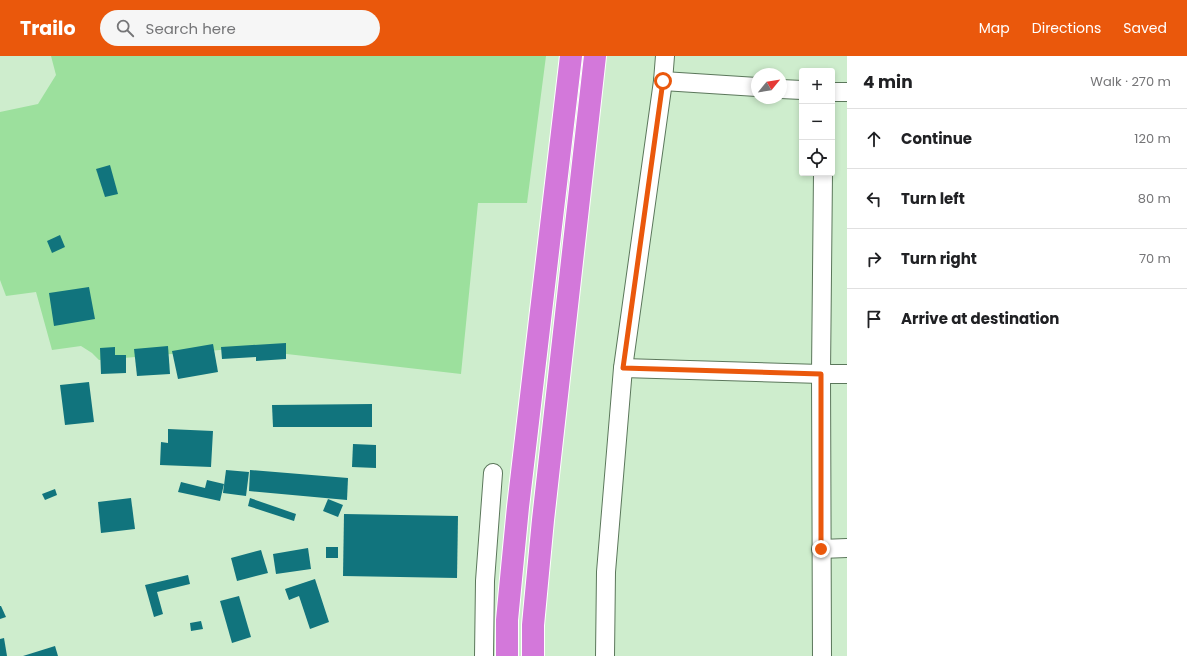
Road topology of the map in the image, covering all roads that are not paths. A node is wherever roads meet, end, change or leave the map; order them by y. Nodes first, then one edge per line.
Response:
1 (571, 56) edge
2 (595, 56) edge
3 (665, 56) edge
4 (663, 81) junction
5 (751, 87) edge
6 (787, 89) edge
7 (799, 90) edge
8 (835, 92) edge
9 (847, 92) edge
10 (823, 176) edge
11 (623, 368) junction
12 (821, 374) junction
13 (847, 374) edge
14 (493, 472) dead end
15 (847, 548) edge
16 (821, 549) junction
17 (484, 656) edge
18 (506, 656) edge
19 (533, 656) edge
20 (605, 656) edge
21 (822, 656) edge

1 - 18 highway
2 - 19 highway
3 - 4 street
4 - 5 street
4 - 11 street
6 - 7 street
8 - 9 street
10 - 12 street
11 - 12 street
11 - 20 street
12 - 13 street
12 - 16 street
14 - 17 street
15 - 16 street
16 - 21 street

